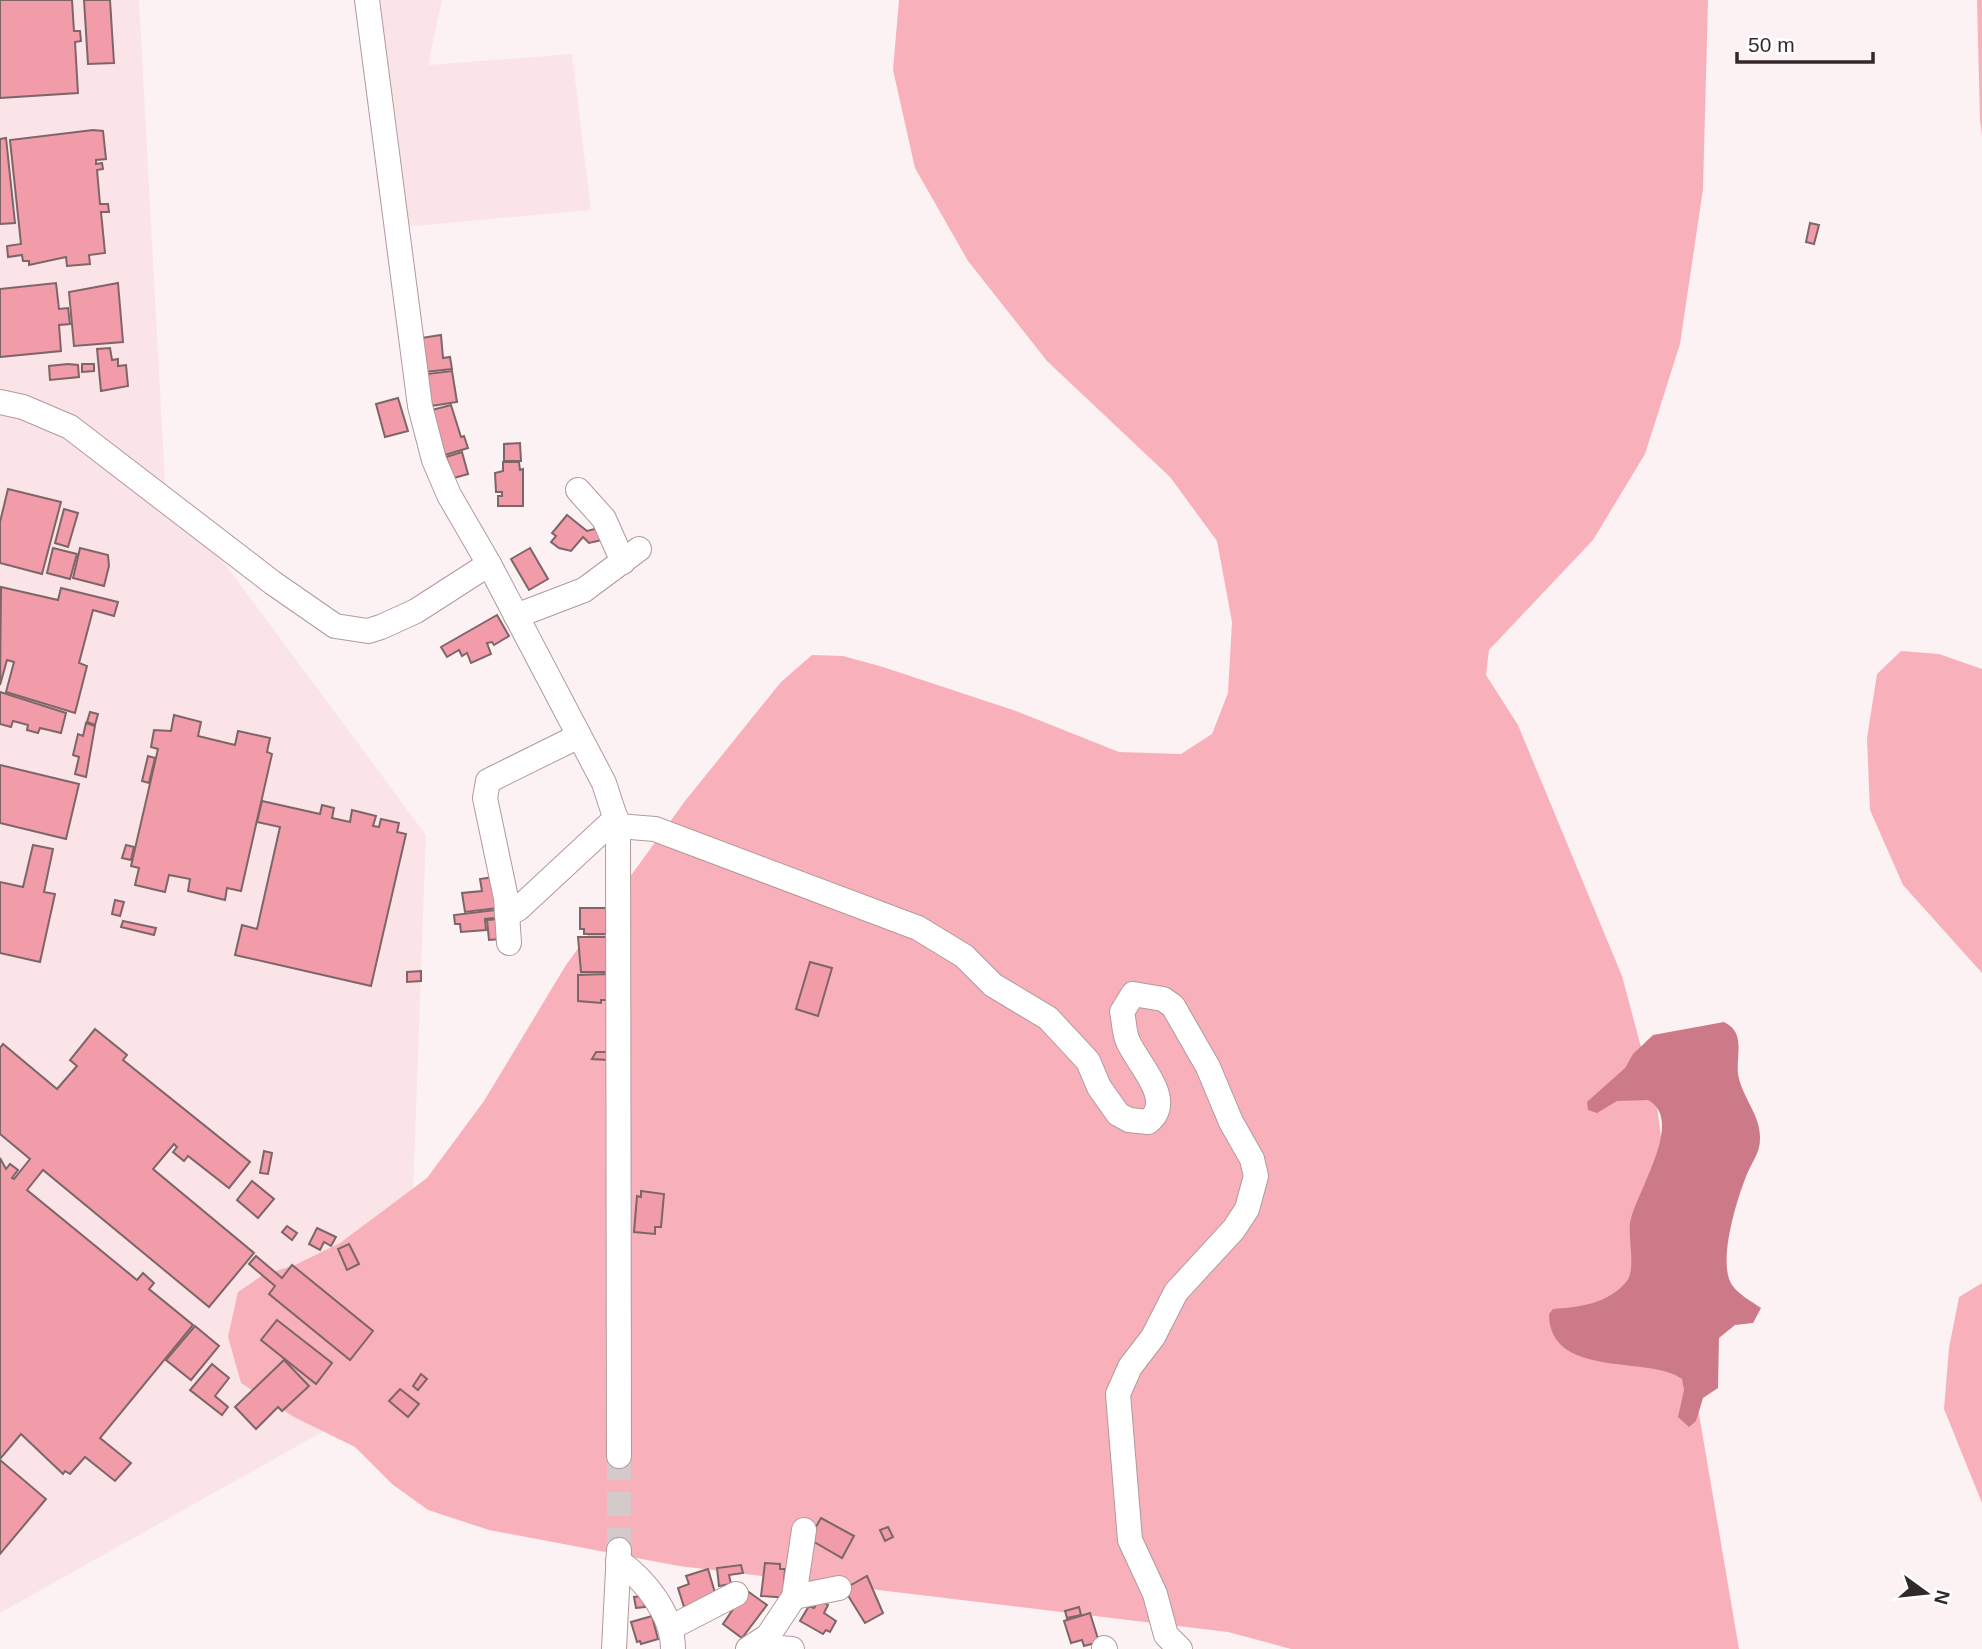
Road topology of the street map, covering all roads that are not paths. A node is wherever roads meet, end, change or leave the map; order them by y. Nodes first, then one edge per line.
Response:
1 (367, 0) edge
2 (0, 402) edge
3 (578, 490) dead end
4 (489, 564) junction
5 (516, 615) junction
6 (579, 736) junction
7 (617, 822) junction
8 (507, 914) junction
9 (509, 943) dead end
10 (618, 1456) tunnel mouth
11 (804, 1530) dead end
12 (839, 1588) dead end
13 (736, 1594) dead end
14 (794, 1597) junction
15 (672, 1639) edge
16 (752, 1648) edge
17 (614, 1649) edge
18 (792, 1649) edge
19 (1180, 1649) edge

1 - 4 street
2 - 4 street
3 - 5 street
4 - 5 street
5 - 6 street
6 - 7 street
6 - 8 street
7 - 8 street
7 - 10 street
7 - 19 street
8 - 9 street
11 - 14 street
12 - 14 street
13 - 15 street
14 - 16 street
15 - 17 street
16 - 18 street

